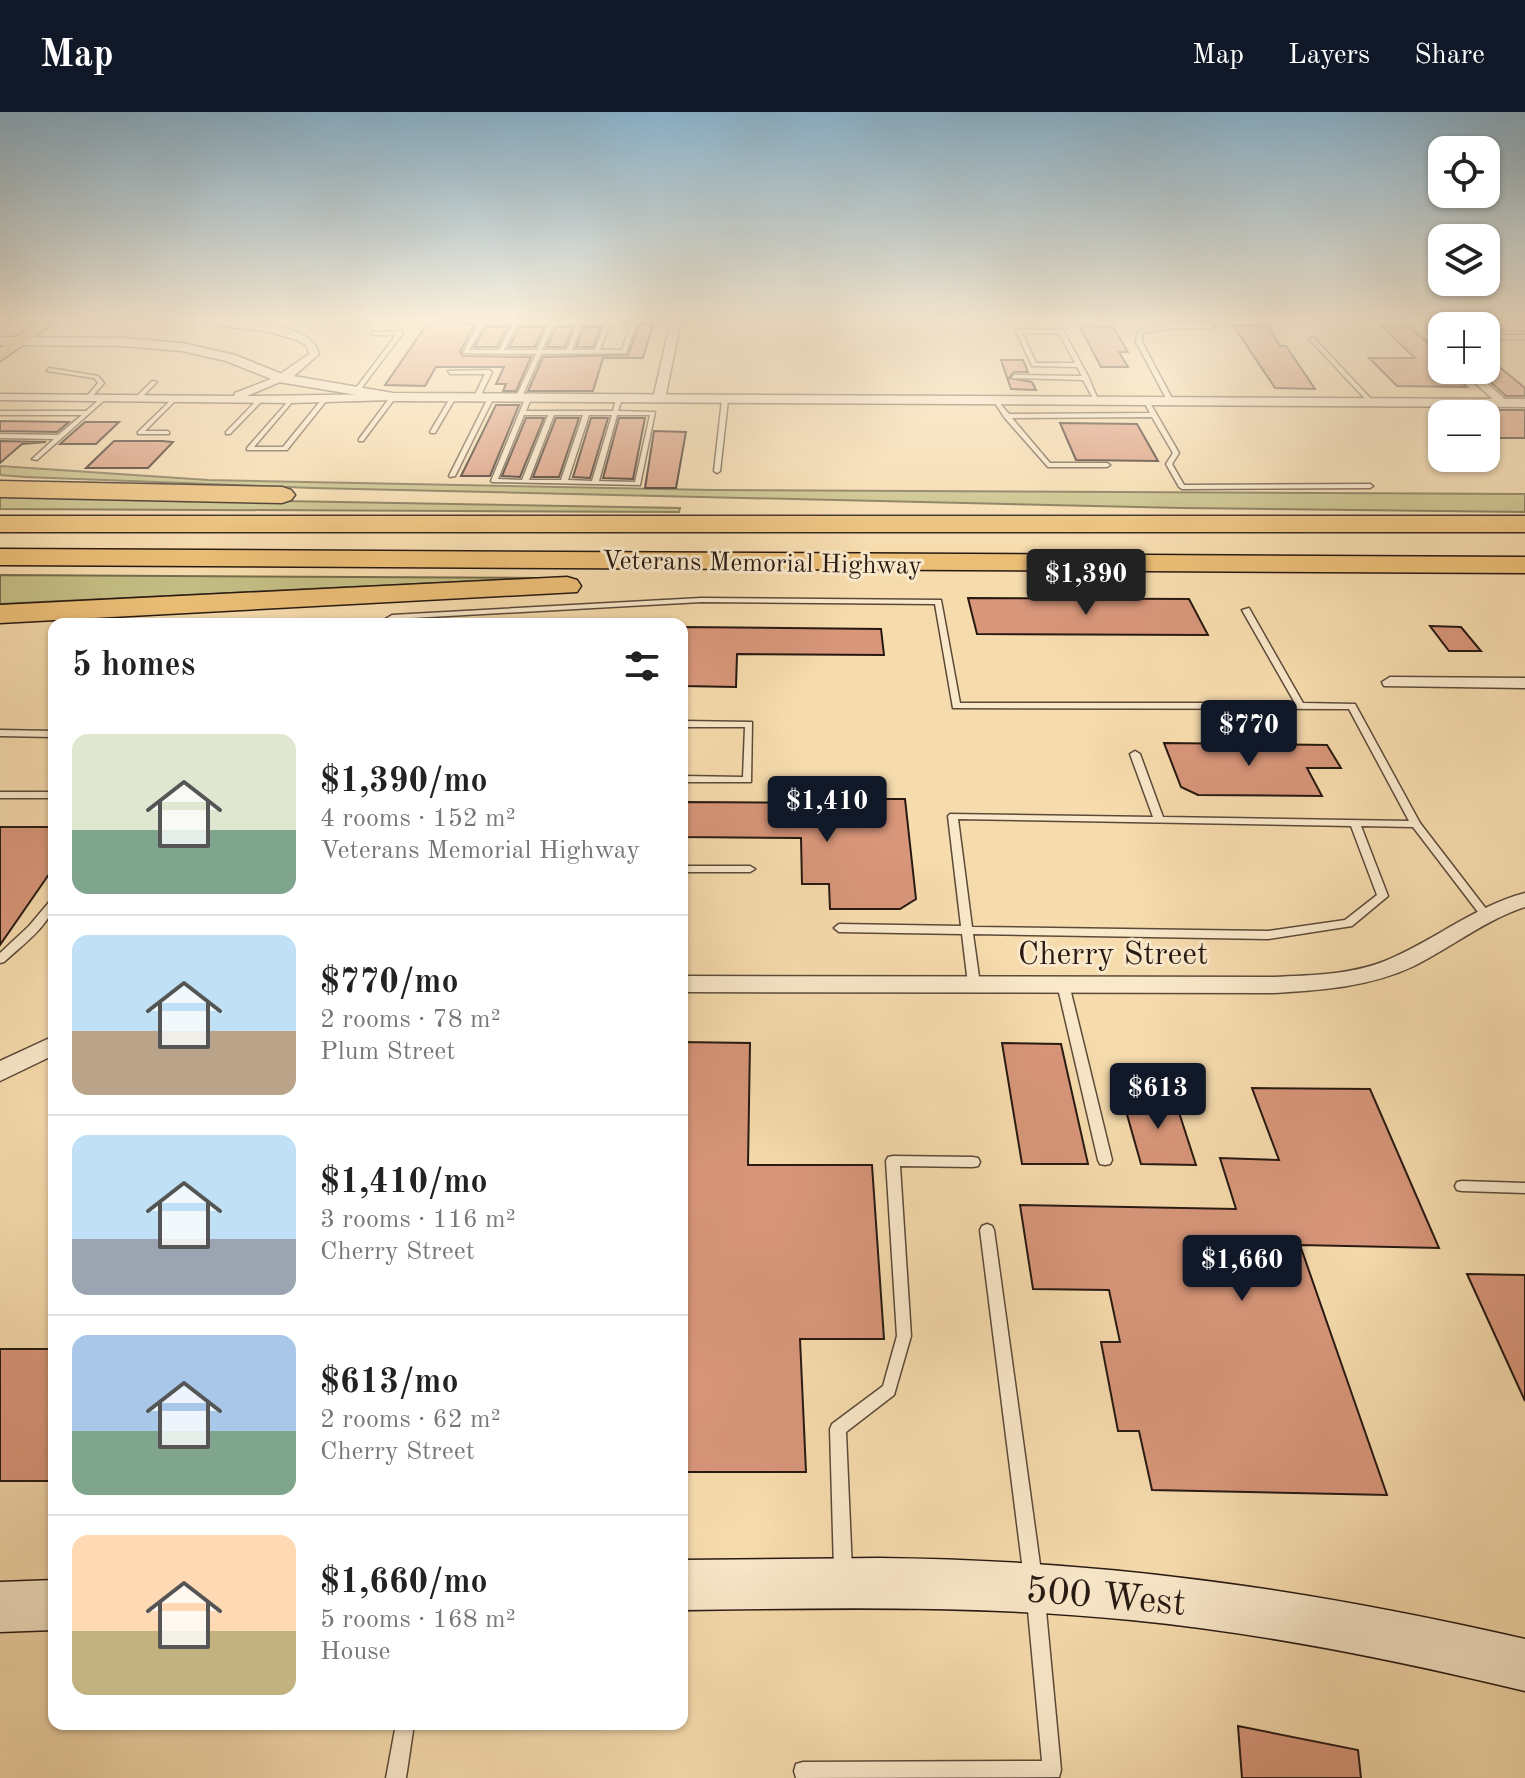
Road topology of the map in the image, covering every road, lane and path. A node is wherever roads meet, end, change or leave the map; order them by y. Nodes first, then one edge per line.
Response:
1 (393, 397) edge
2 (104, 398) edge
3 (130, 398) edge
4 (138, 398) joint
5 (175, 398) junction
6 (186, 398) edge
7 (230, 398) edge
8 (376, 398) edge
9 (415, 398) edge
10 (525, 398) edge
11 (1095, 398) edge
12 (1169, 398) edge
13 (1367, 398) edge
14 (1497, 398) edge
15 (452, 399) junction
16 (483, 399) junction
17 (659, 399) joint
18 (260, 400) junction
19 (291, 400) junction
20 (324, 400) junction
21 (725, 400) junction
22 (995, 401) junction
23 (1097, 401) junction
24 (1171, 402) junction
25 (1371, 402) junction
26 (1503, 403) junction
27 (1525, 403) edge
28 (523, 404) junction
29 (617, 406) junction
30 (1150, 408) junction
31 (0, 413) edge
32 (87, 413) junction
33 (552, 413) junction
34 (587, 413) junction
35 (1006, 416) junction
36 (433, 432) dead end
37 (167, 433) dead end
38 (228, 433) dead end
39 (0, 436) edge
40 (60, 437) junction
41 (361, 440) dead end
42 (35, 459) dead end
43 (1107, 465) dead end
44 (717, 471) dead end
45 (452, 476) dead end
46 (0, 481) edge
47 (525, 481) junction
48 (564, 482) junction
49 (595, 483) junction
50 (1370, 486) dead end
51 (0, 489) edge
52 (49, 489) junction
53 (312, 496) dead end
54 (422, 499) dead end
55 (1323, 523) junction
56 (0, 524) edge
57 (1525, 524) edge
58 (0, 557) edge
59 (1016, 564) junction
60 (1525, 565) edge
61 (1246, 610) dead end
62 (0, 614) edge
63 (390, 618) edge
64 (1390, 682) dead end
65 (1525, 683) edge
66 (1300, 705) junction
67 (688, 724) edge
68 (0, 733) edge
69 (48, 734) edge
70 (1135, 754) dead end
71 (688, 779) edge
72 (0, 795) edge
73 (48, 795) edge
74 (1158, 817) junction
75 (1355, 823) junction
76 (1416, 824) junction
77 (688, 869) edge
78 (750, 869) dead end
79 (1524, 902) edge
80 (48, 910) edge
81 (1485, 914) junction
82 (839, 928) dead end
83 (967, 929) junction
84 (0, 959) edge
85 (688, 984) edge
86 (974, 984) junction
87 (1063, 984) junction
88 (48, 1048) edge
89 (0, 1072) edge
90 (1105, 1160) dead end
91 (973, 1162) dead end
92 (1462, 1186) dead end
93 (1525, 1188) edge
94 (987, 1230) dead end
95 (844, 1582) junction
96 (688, 1585) edge
97 (1035, 1588) junction
98 (48, 1605) edge
99 (0, 1607) edge
100 (1525, 1665) edge
101 (404, 1730) edge
102 (803, 1771) dead end
103 (1052, 1774) edge
104 (396, 1778) edge

1 - 41 lane
2 - 32 lane
3 - 4 street
4 - 5 street
5 - 6 street
5 - 37 lane
7 - 18 street
8 - 20 street
9 - 15 street
10 - 28 lane
11 - 23 lane
12 - 24 lane
13 - 25 lane
14 - 26 street
15 - 16 street
15 - 36 lane
16 - 28 street
16 - 45 lane
17 - 21 street
17 - 29 street
18 - 19 street
18 - 38 lane
19 - 20 street
19 - 20 lane
21 - 22 street
21 - 44 lane
22 - 23 street
22 - 35 lane
23 - 30 street
24 - 25 street
24 - 30 street
25 - 26 street
26 - 27 street
28 - 29 street
28 - 33 lane
28 - 47 lane
29 - 34 lane
29 - 49 lane
29 - 49 lane
30 - 35 lane
30 - 50 lane
31 - 32 lane
32 - 40 lane
33 - 34 lane
33 - 47 lane
34 - 48 lane
35 - 43 lane
39 - 40 lane
40 - 42 lane
46 - 52 highway
47 - 48 lane
48 - 49 lane
51 - 52 highway
52 - 53 highway
54 - 55 highway
55 - 56 highway, Veterans Memorial Highway
55 - 57 highway, Veterans Memorial Highway
58 - 59 highway, Veterans Memorial Highway
59 - 60 highway, Veterans Memorial Highway
59 - 62 highway
61 - 66 lane
63 - 66 lane
64 - 65 street
66 - 76 lane
67 - 71 lane
68 - 69 lane
70 - 74 lane
72 - 73 lane
74 - 75 lane
74 - 83 lane
75 - 76 lane
75 - 83 lane
76 - 81 lane
77 - 78 lane
79 - 81 street, Cherry Street
80 - 84 lane
81 - 87 street, Cherry Street
82 - 83 lane
83 - 86 lane
85 - 86 street, Cherry Street
86 - 87 street, Cherry Street
87 - 90 lane
88 - 89 street
91 - 95 lane
92 - 93 lane
94 - 97 lane
95 - 96 main road, 500 West
95 - 97 main road, 500 West
97 - 100 main road, 500 West
97 - 103 lane
98 - 99 main road
101 - 104 lane
102 - 103 lane

